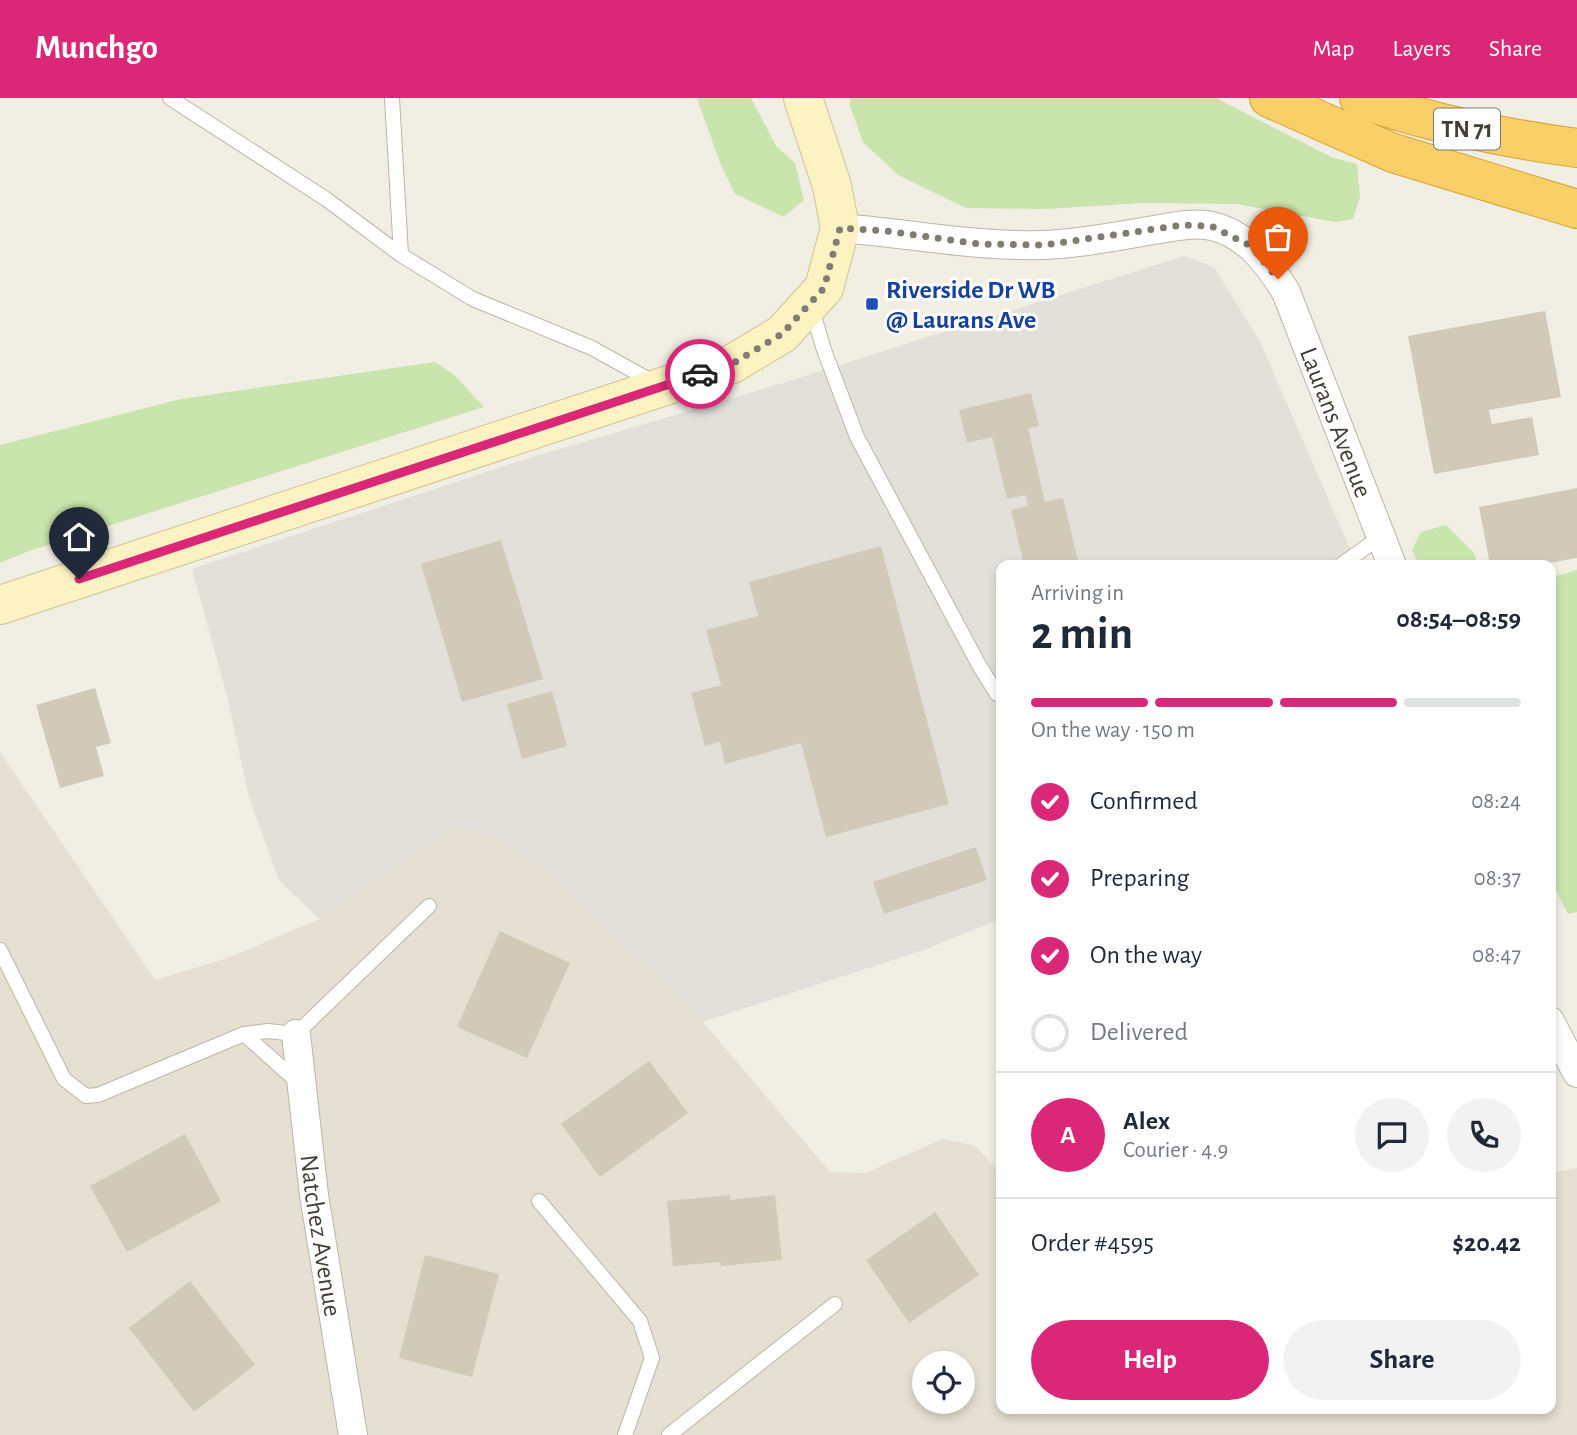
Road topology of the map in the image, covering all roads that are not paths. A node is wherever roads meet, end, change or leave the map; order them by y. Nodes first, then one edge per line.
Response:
1 (170, 98) edge
2 (392, 98) edge
3 (803, 98) edge
4 (1269, 98) edge
5 (1359, 98) edge
6 (1577, 148) edge
7 (1577, 209) edge
8 (840, 228) junction
9 (401, 255) junction
10 (810, 303) junction
11 (663, 387) junction
12 (1380, 537) junction
13 (1348, 560) edge
14 (1390, 560) edge
15 (0, 605) edge
16 (996, 692) edge
17 (429, 906) dead end
18 (0, 950) edge
19 (1556, 1033) edge
20 (244, 1034) junction
21 (296, 1034) junction
22 (1577, 1073) edge
23 (301, 1085) junction
24 (539, 1201) dead end
25 (835, 1304) dead end
26 (354, 1435) edge
27 (625, 1435) edge
28 (669, 1435) edge

1 - 9 lane
2 - 9 lane
3 - 8 street
4 - 7 highway
5 - 6 highway, TN 71
8 - 10 street
8 - 12 street, Laurans Avenue
9 - 11 lane
10 - 11 street
10 - 16 lane
11 - 15 street
12 - 13 lane
12 - 14 street, Laurans Avenue
17 - 21 lane
18 - 20 lane
19 - 22 street
20 - 21 lane
20 - 23 lane
21 - 23 street, Natchez Avenue
23 - 26 street, Natchez Avenue
24 - 27 lane
25 - 28 lane

